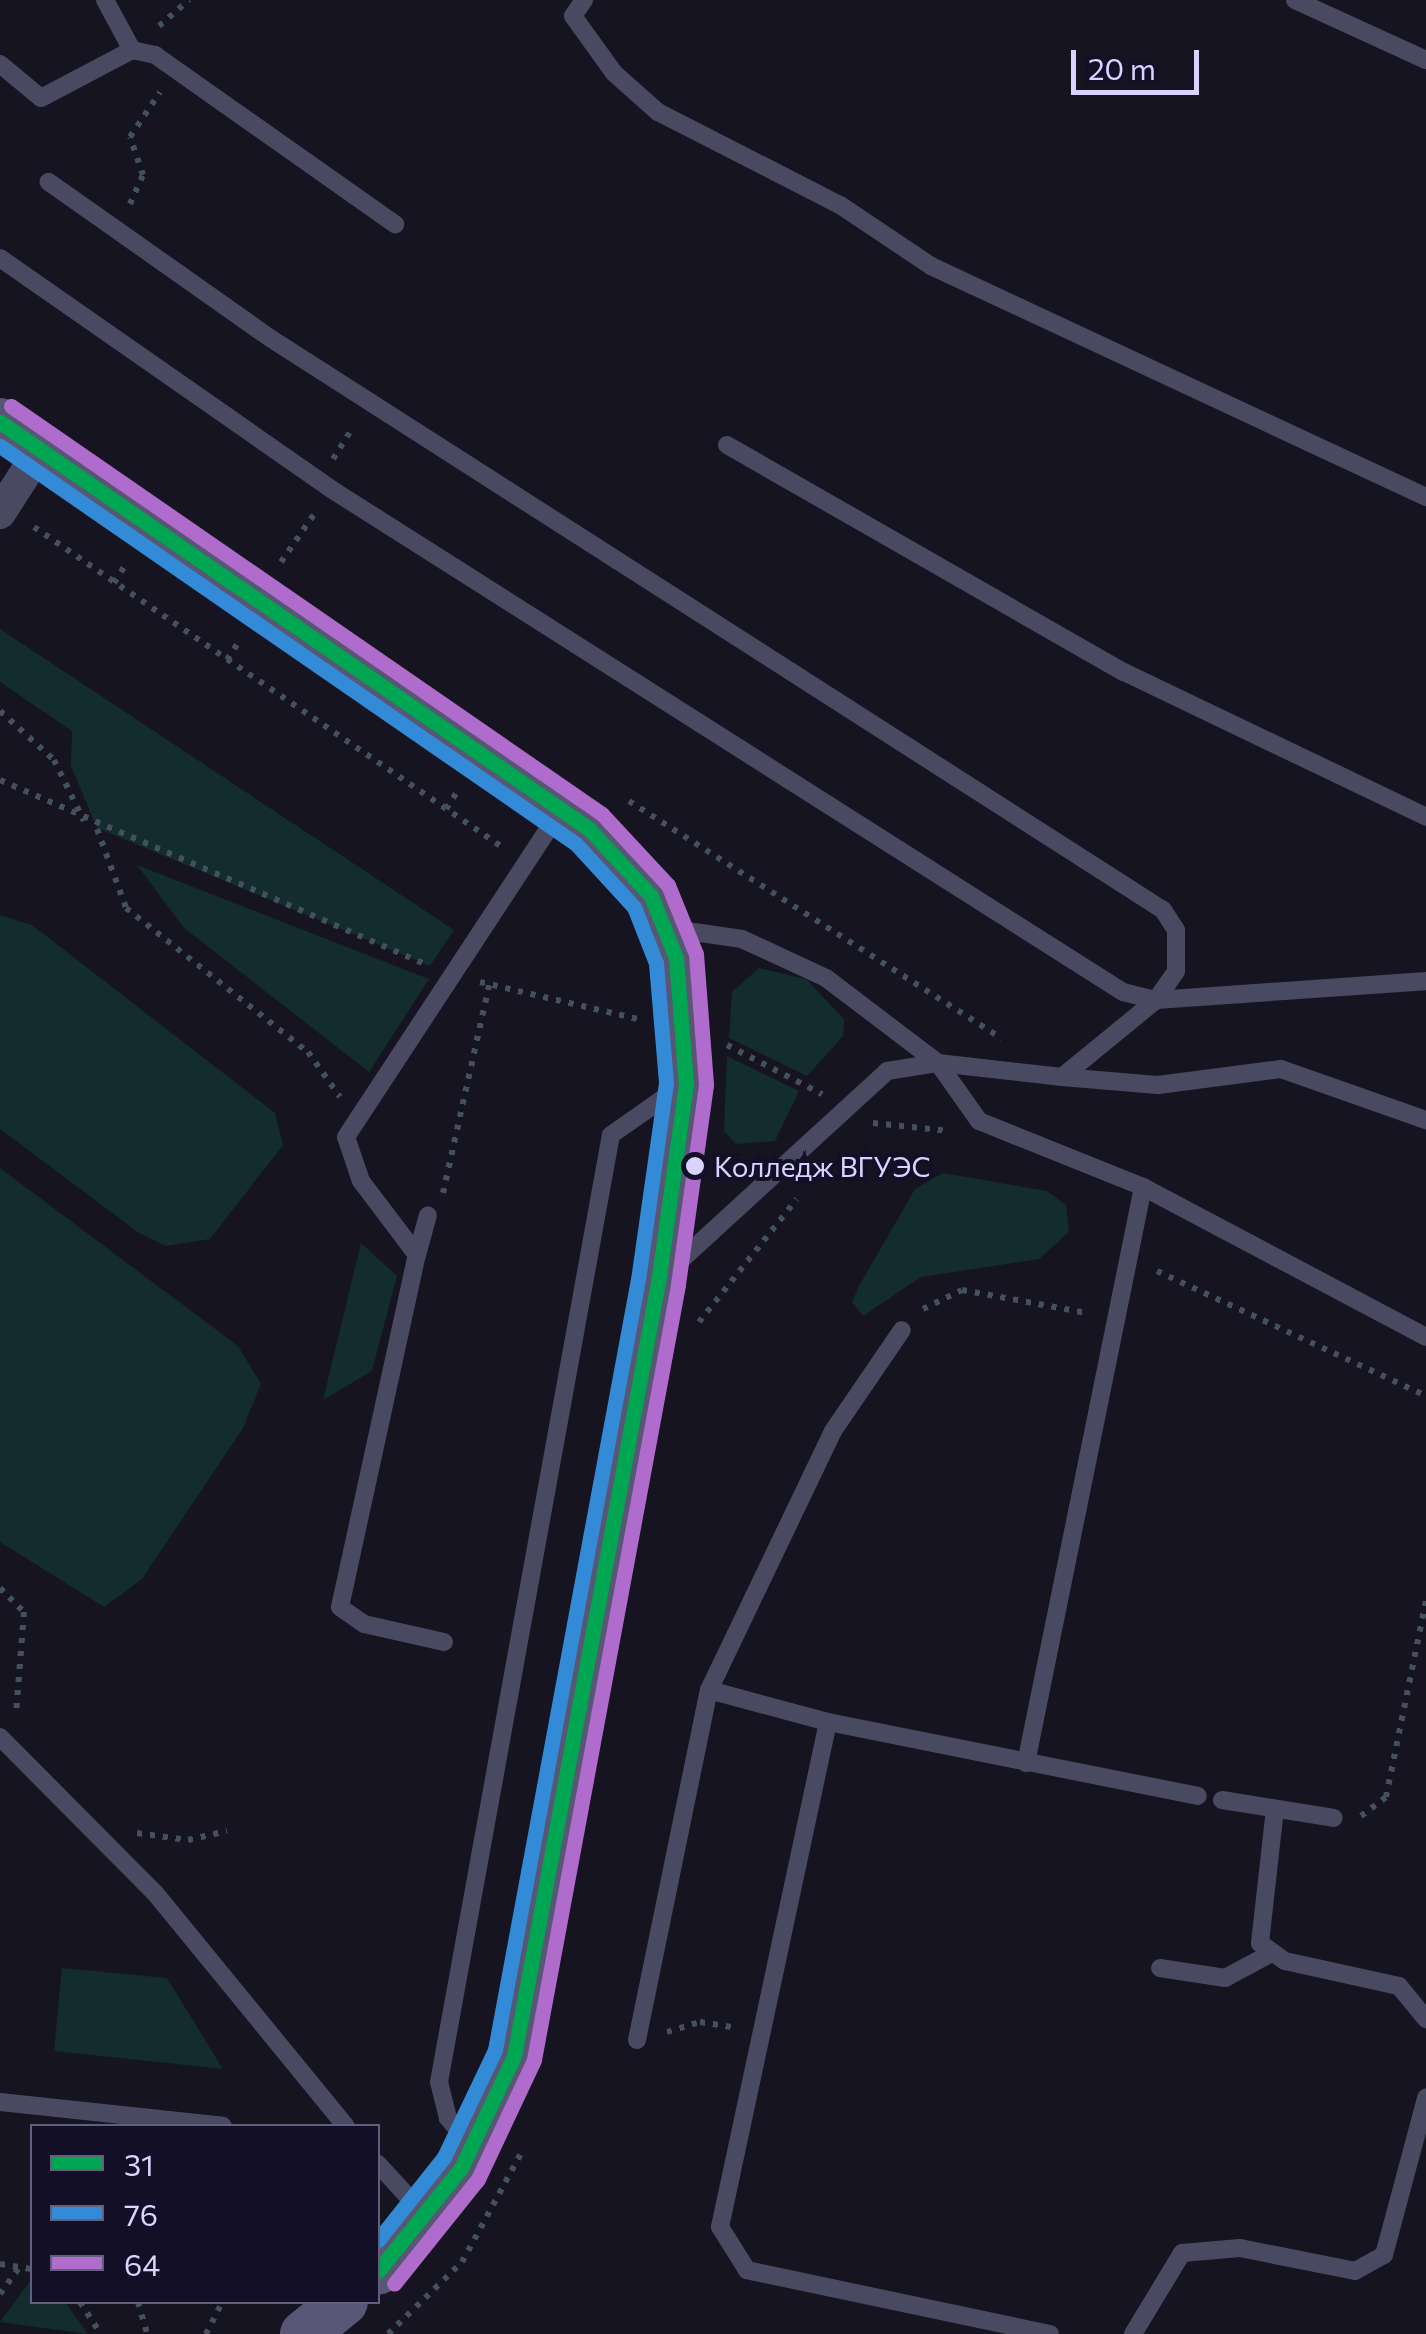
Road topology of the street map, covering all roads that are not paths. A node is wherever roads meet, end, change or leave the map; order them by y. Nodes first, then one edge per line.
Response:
1 (105, 0) edge
2 (1295, 0) edge
3 (573, 5) edge
4 (132, 50) junction
5 (1426, 60) edge
6 (0, 64) edge
7 (50, 182) dead end
8 (395, 224) dead end
9 (0, 258) edge
10 (0, 422) edge
11 (726, 446) dead end
12 (38, 452) junction
13 (1426, 497) edge
14 (2, 510) edge
15 (562, 810) junction
16 (1426, 818) edge
17 (666, 928) junction
18 (1426, 981) edge
19 (1156, 1000) junction
20 (938, 1063) junction
21 (1062, 1077) junction
22 (686, 1084) junction
23 (1426, 1120) edge
24 (1143, 1187) junction
25 (428, 1215) road end
26 (417, 1255) junction
27 (658, 1282) junction
28 (902, 1330) road end
29 (1426, 1337) edge
30 (444, 1642) dead end
31 (709, 1690) junction
32 (828, 1722) junction
33 (7, 1741) edge
34 (1026, 1763) junction
35 (1198, 1796) dead end
36 (1222, 1800) dead end
37 (1276, 1809) junction
38 (1334, 1818) road end
39 (1270, 1954) junction
40 (1160, 1968) dead end
41 (1426, 2019) edge
42 (637, 2040) dead end
43 (1426, 2098) edge
44 (0, 2102) edge
45 (204, 2124) edge
46 (344, 2124) edge
47 (472, 2147) junction
48 (380, 2166) edge
49 (425, 2215) junction
50 (380, 2269) edge
51 (342, 2304) edge
52 (307, 2333) edge
53 (1050, 2334) edge
54 (1133, 2334) edge

1 - 4 lane
2 - 5 lane
3 - 13 lane
4 - 6 lane
4 - 8 lane
7 - 19 lane
9 - 19 lane
10 - 12 main road
11 - 16 lane
12 - 14 street
12 - 15 main road
15 - 17 main road
15 - 26 lane
17 - 20 lane
17 - 22 main road
18 - 19 lane
19 - 21 lane
20 - 21 lane
20 - 24 lane
20 - 27 lane
21 - 23 lane
22 - 27 main road
22 - 47 lane
24 - 29 lane
24 - 34 lane
25 - 26 lane
26 - 30 lane
27 - 47 main road
28 - 31 lane
31 - 32 lane
31 - 42 lane
32 - 34 lane
32 - 53 lane
33 - 46 lane
34 - 35 lane
36 - 37 lane
37 - 38 lane
37 - 39 lane
39 - 40 lane
39 - 41 lane
43 - 54 lane
44 - 45 lane
47 - 49 main road
48 - 49 lane
49 - 50 main road
51 - 52 main road

